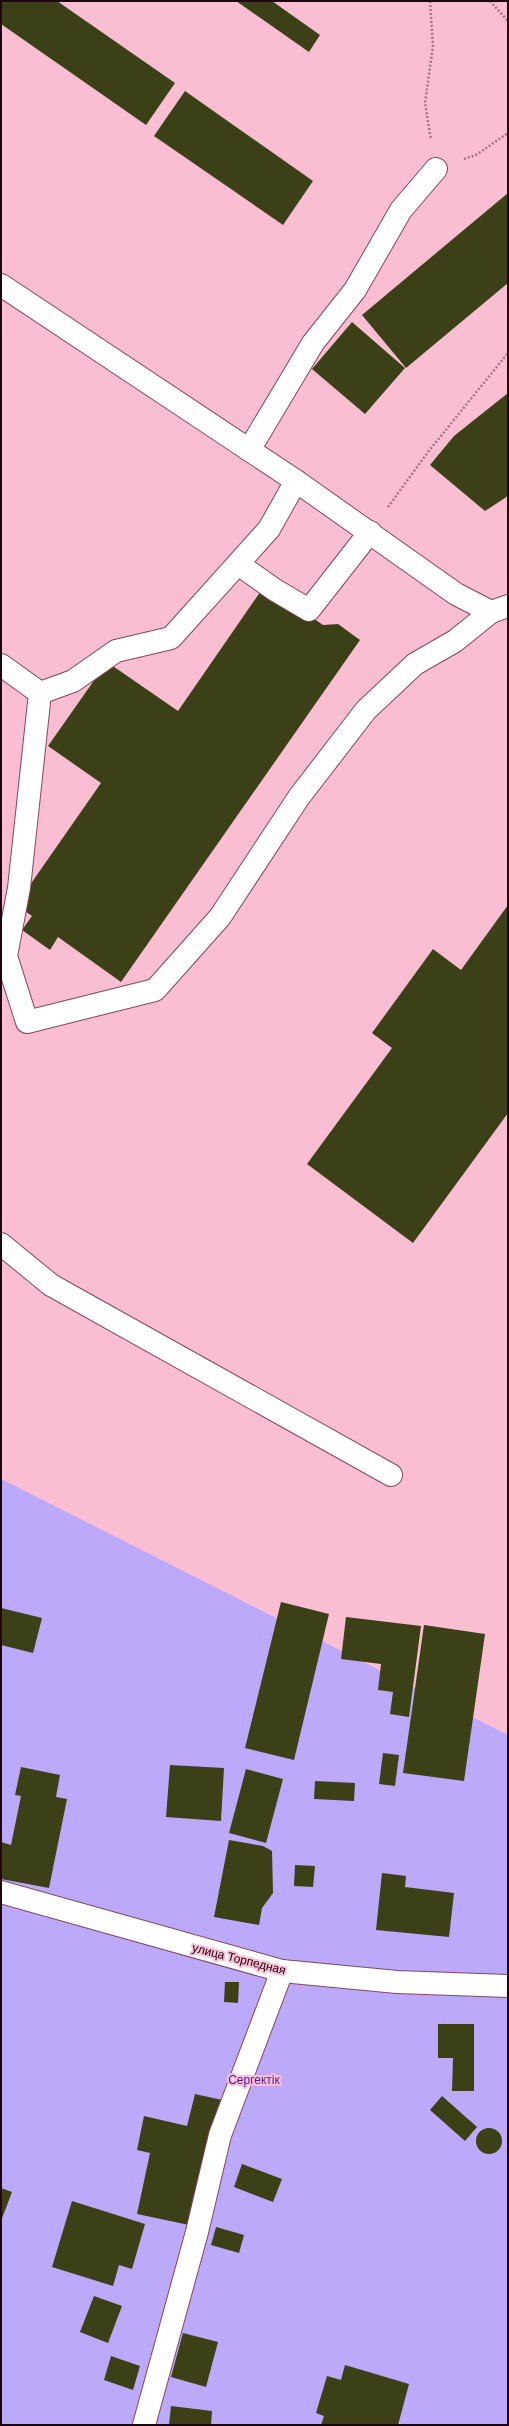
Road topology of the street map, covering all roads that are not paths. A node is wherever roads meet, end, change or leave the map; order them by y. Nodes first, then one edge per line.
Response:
1 (436, 169) road end
2 (1, 286) edge
3 (249, 450) junction
4 (296, 481) junction
5 (370, 532) junction
6 (238, 564) junction
7 (500, 609) edge
8 (1, 665) edge
9 (40, 693) junction
10 (1, 1244) edge
11 (391, 1475) dead end
12 (1, 1892) edge
13 (282, 1971) junction
14 (508, 1986) edge
15 (144, 2425) edge

1 - 3 street
2 - 3 street
3 - 4 street
4 - 5 street
4 - 6 street
5 - 6 street
5 - 7 street
6 - 9 street
7 - 9 street
8 - 9 street
10 - 11 street
12 - 13 street, улица Торпедная
13 - 14 street, улица Торпедная
13 - 15 street

